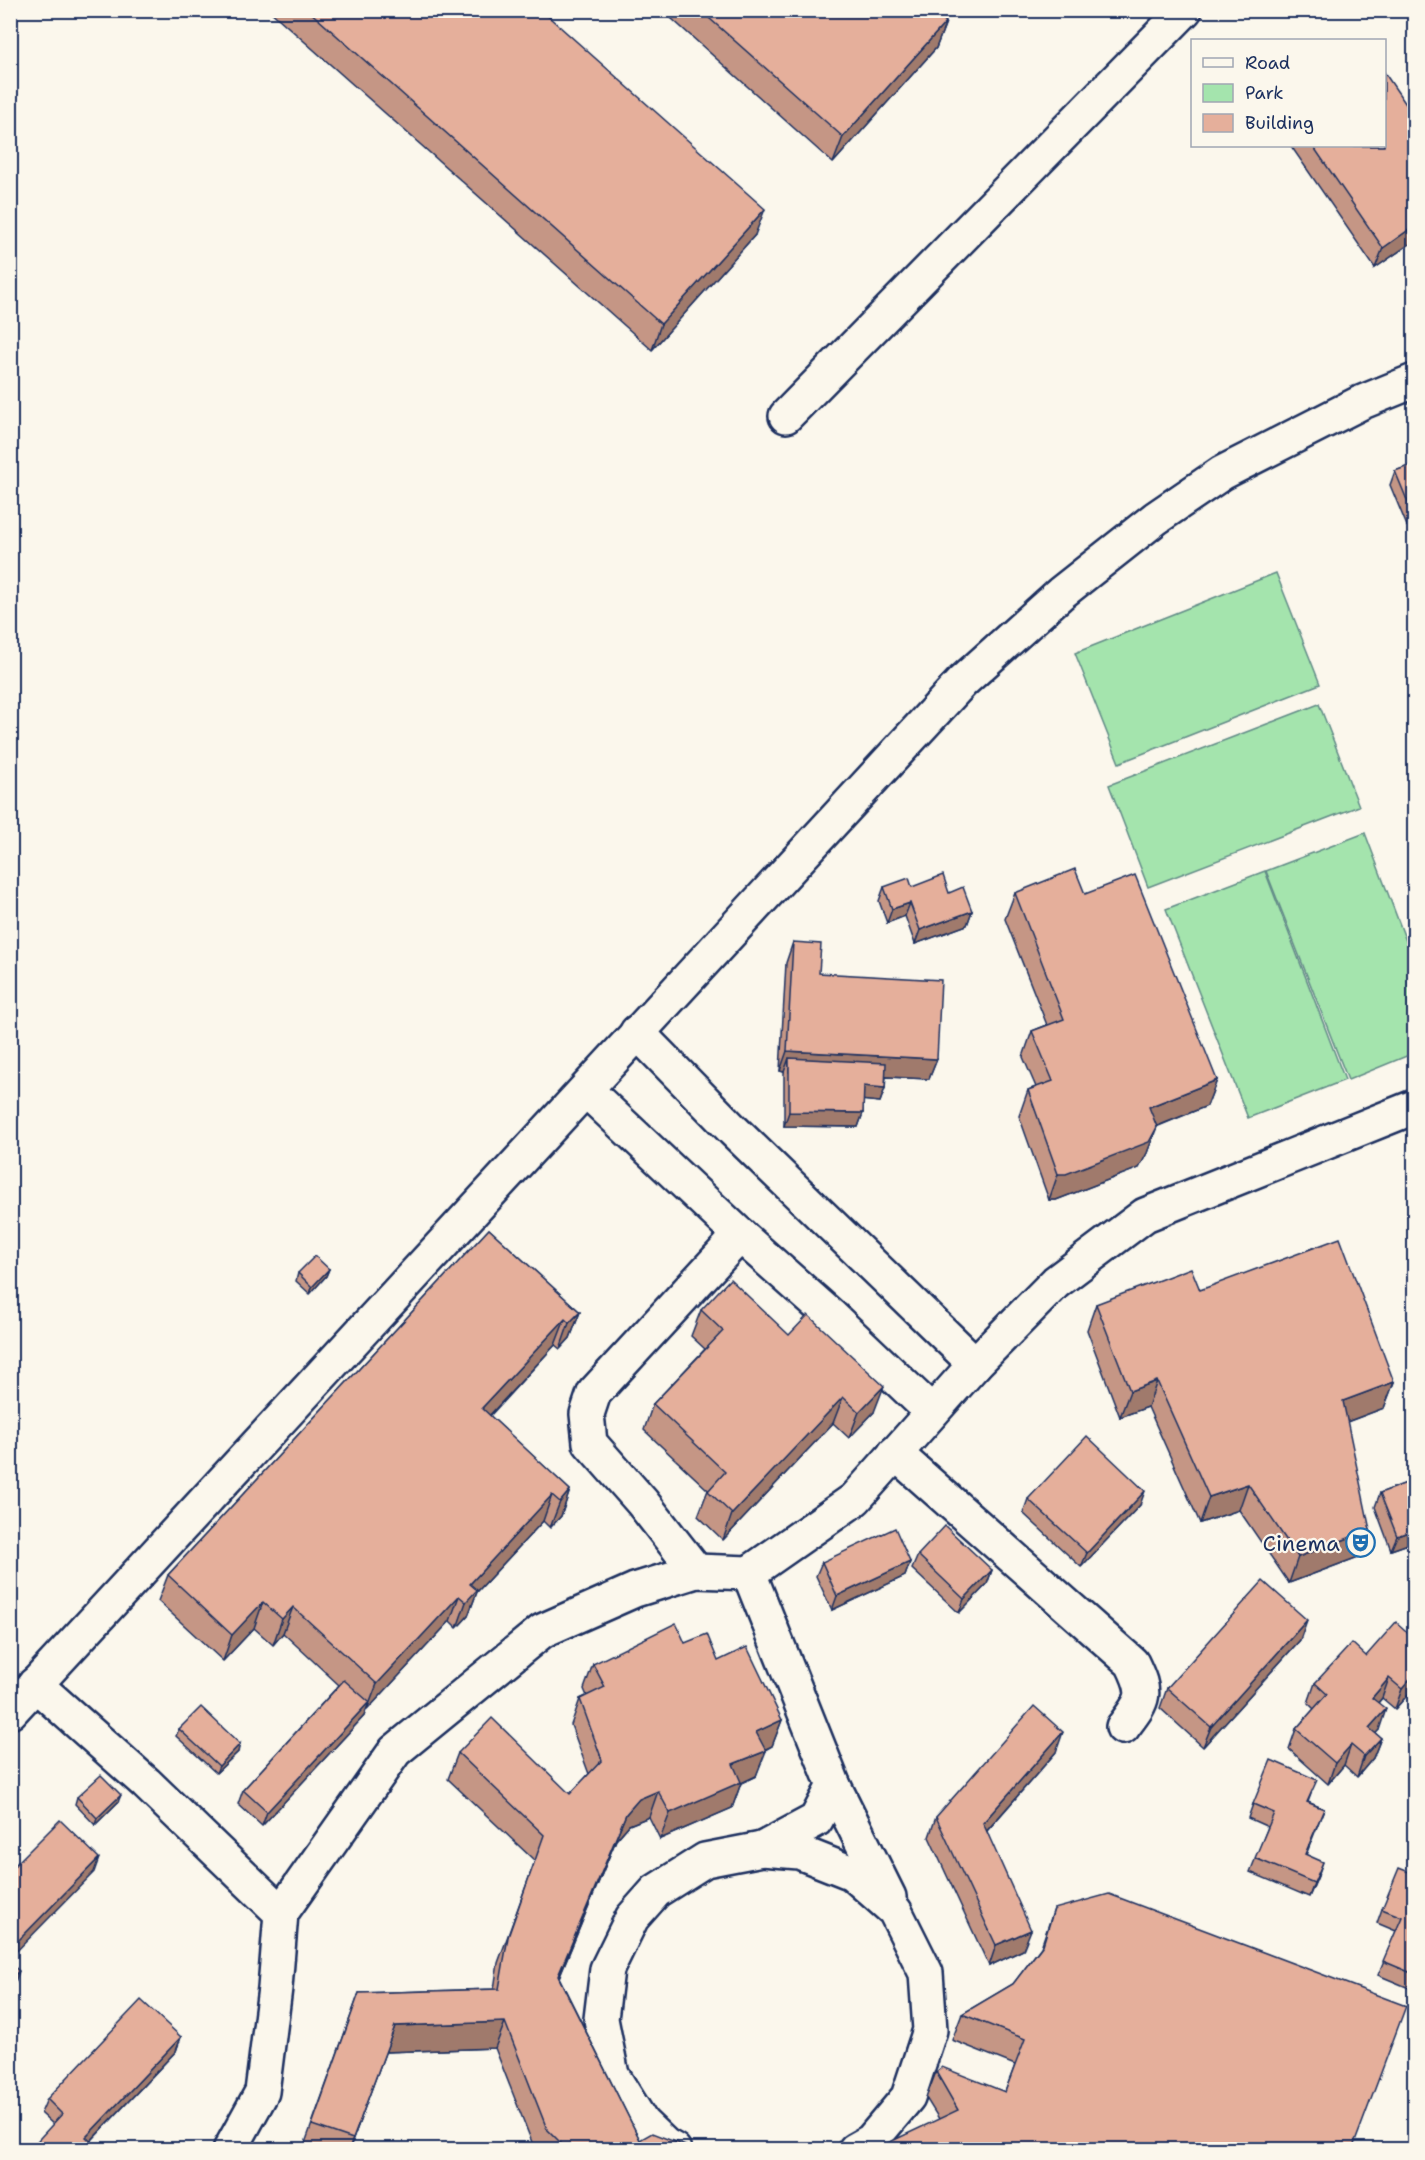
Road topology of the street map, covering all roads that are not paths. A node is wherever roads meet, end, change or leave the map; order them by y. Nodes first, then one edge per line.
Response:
1 (1185, 10) edge
2 (1414, 381) edge
3 (786, 417) dead end
4 (637, 1032) junction
5 (586, 1090) junction
6 (1414, 1107) edge
7 (740, 1235) junction
8 (975, 1364) junction
9 (932, 1412) junction
10 (896, 1453) junction
11 (696, 1571) junction
12 (749, 1574) junction
13 (35, 1684) junction
14 (10, 1712) edge
15 (1123, 1727) dead end
16 (834, 1786) junction
17 (762, 1849) junction
18 (896, 1911) junction
19 (281, 1912) junction
20 (230, 2150) edge
21 (674, 2150) edge
22 (855, 2150) edge

1 - 3 street
2 - 4 street
4 - 5 street
4 - 8 street
5 - 7 street
5 - 13 street
6 - 8 street
7 - 9 street
7 - 11 street
8 - 9 street
9 - 10 street
10 - 12 street
10 - 15 street
11 - 12 street
11 - 19 street
12 - 16 street
13 - 14 street
13 - 19 street
16 - 17 street
16 - 18 street
17 - 18 street
17 - 21 street
18 - 22 street
19 - 20 street

